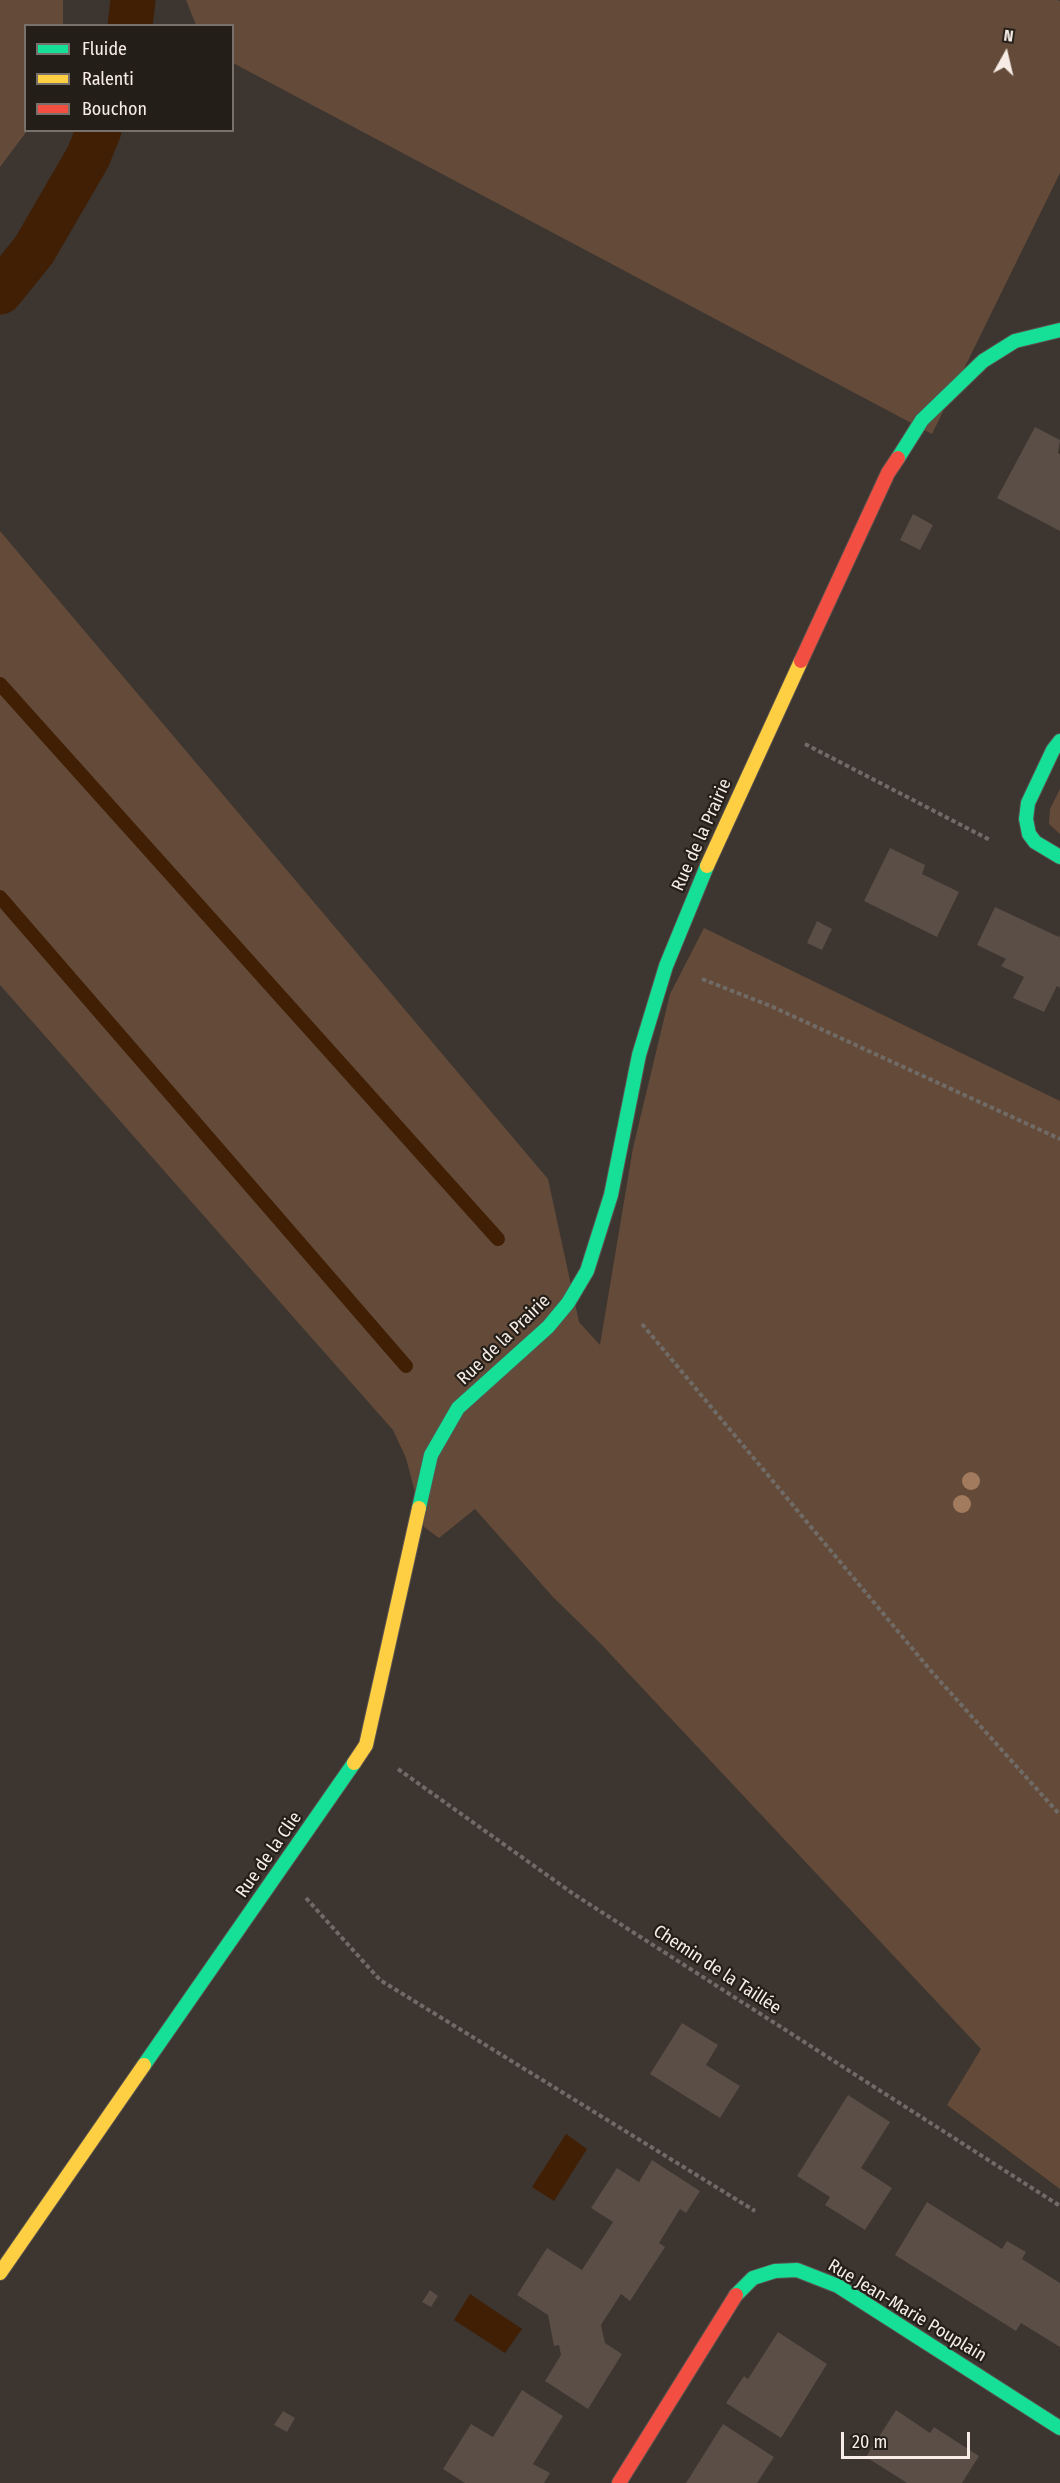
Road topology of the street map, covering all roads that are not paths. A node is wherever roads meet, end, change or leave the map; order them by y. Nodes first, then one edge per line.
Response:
1 (1060, 330) edge
2 (1060, 741) edge
3 (1060, 857) edge
4 (458, 1408) joint
5 (0, 2273) edge
6 (1060, 2428) edge
7 (619, 2483) edge

1 - 4 street, Rue de la Prairie
2 - 3 street
4 - 5 street, Rue de la Clie
6 - 7 street, Rue Jean-Marie Pouplain

